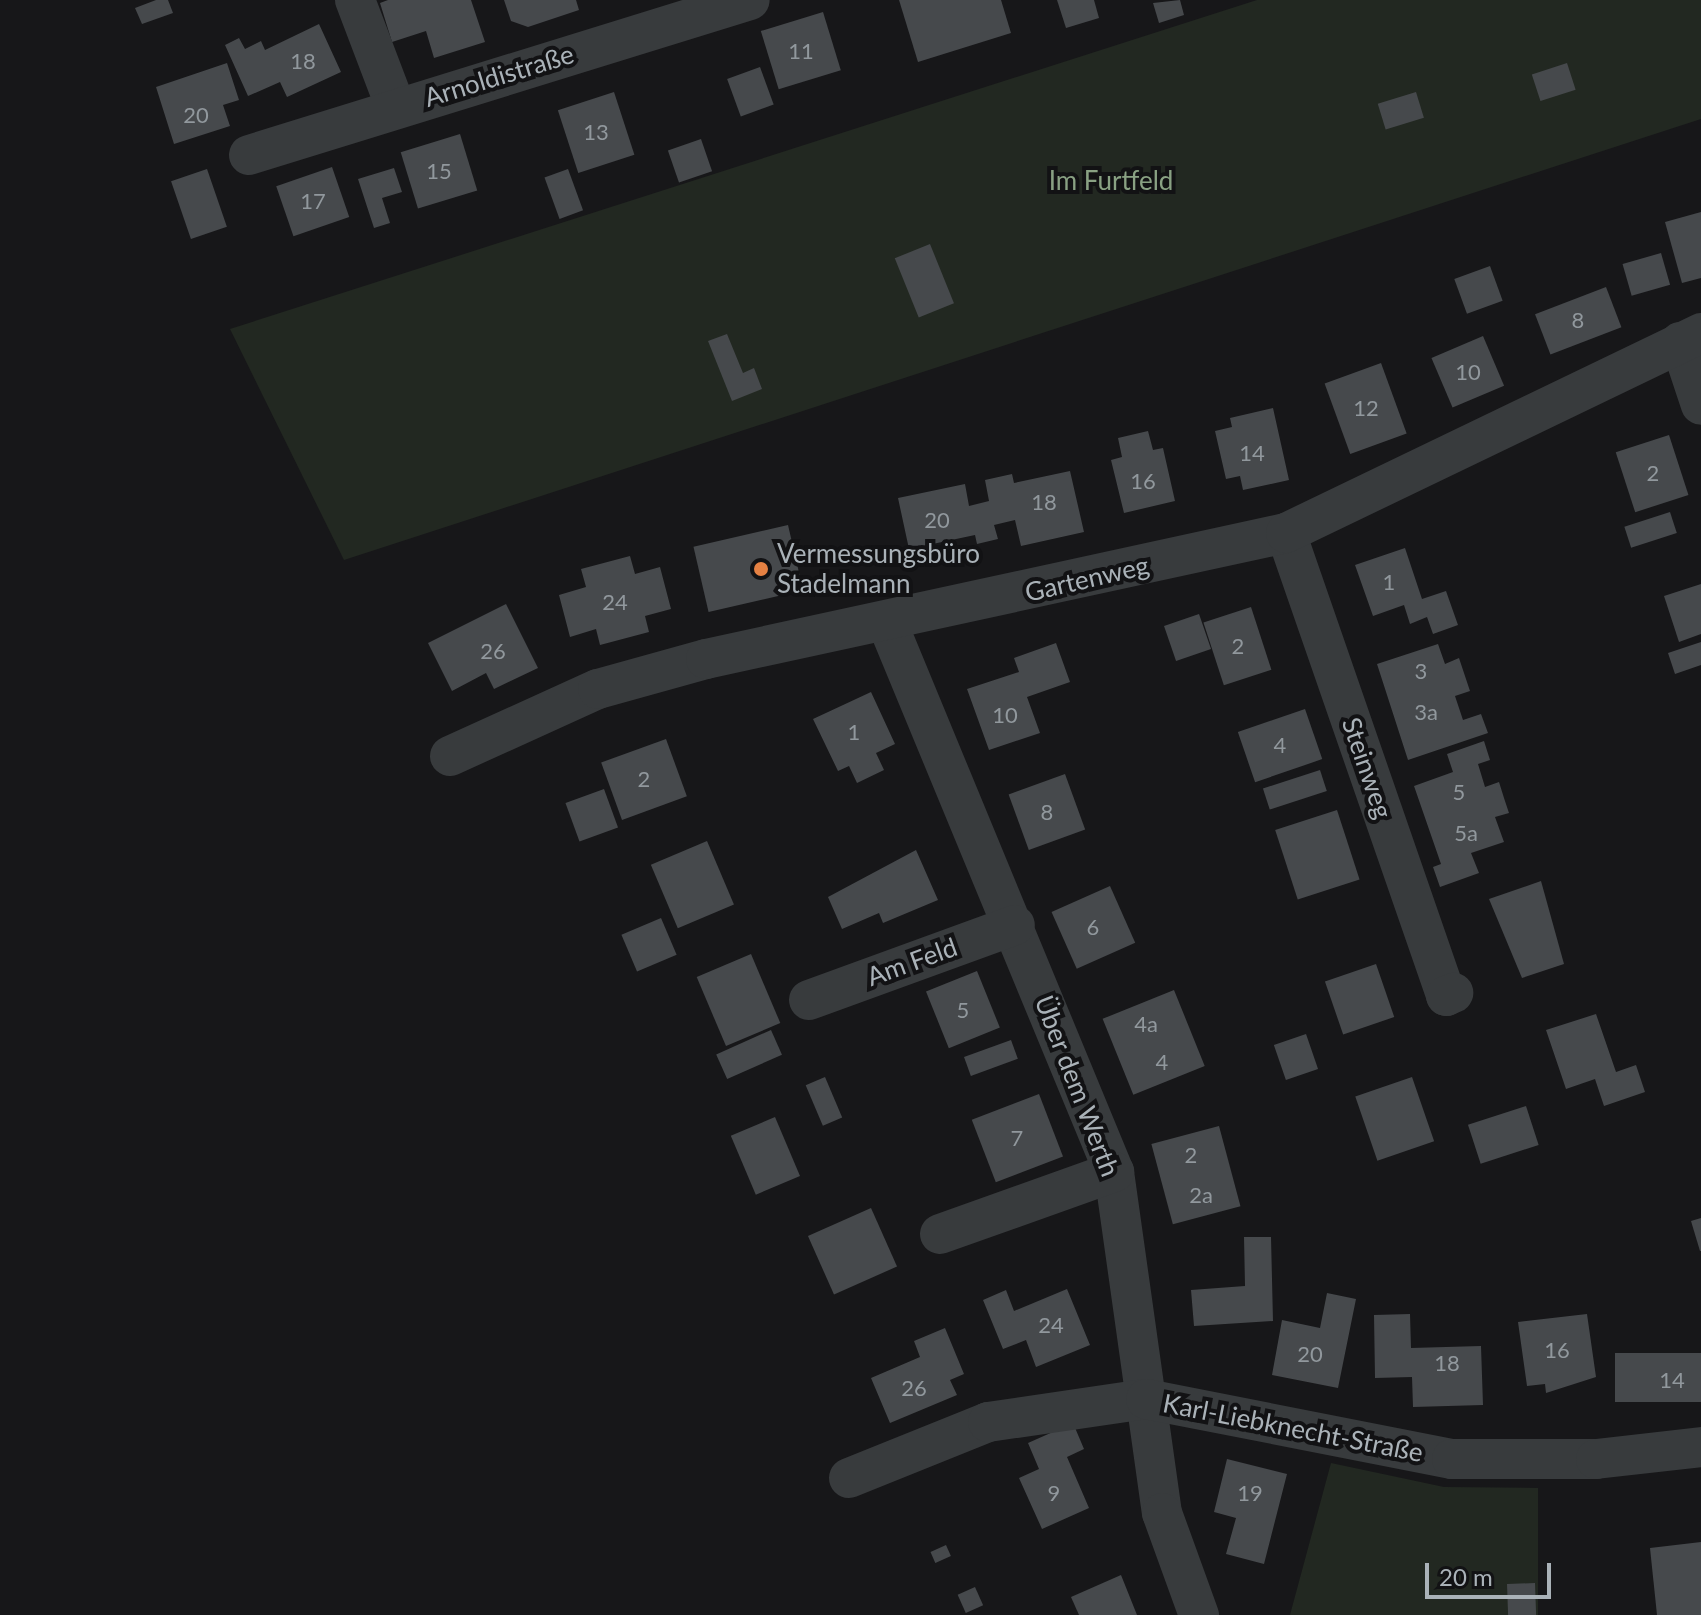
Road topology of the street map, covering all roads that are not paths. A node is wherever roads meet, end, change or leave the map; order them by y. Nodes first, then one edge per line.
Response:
1 (355, 0) edge
2 (750, 0) edge
3 (396, 108) junction
4 (249, 155) dead end
5 (1690, 338) edge
6 (1701, 405) edge
7 (1286, 533) junction
8 (888, 625) junction
9 (450, 756) dead end
10 (1015, 925) junction
11 (1453, 993) dead end
12 (809, 1000) dead end
13 (1114, 1172) junction
14 (940, 1234) dead end
15 (1146, 1399) junction
16 (1701, 1447) edge
17 (849, 1478) dead end
18 (1199, 1615) edge

1 - 3 street
2 - 3 street, Arnoldistraße
3 - 4 street, Arnoldistraße
5 - 6 street
5 - 7 street, Gartenweg
7 - 8 street, Gartenweg
7 - 11 street, Steinweg
8 - 9 street, Gartenweg
8 - 10 street, Über dem Werth
10 - 12 street, Am Feld
10 - 13 street, Über dem Werth
13 - 14 street
13 - 15 street, Über dem Werth
15 - 16 street, Karl-Liebknecht-Straße
15 - 17 street, Karl-Liebknecht-Straße
15 - 18 street, Über dem Werth

